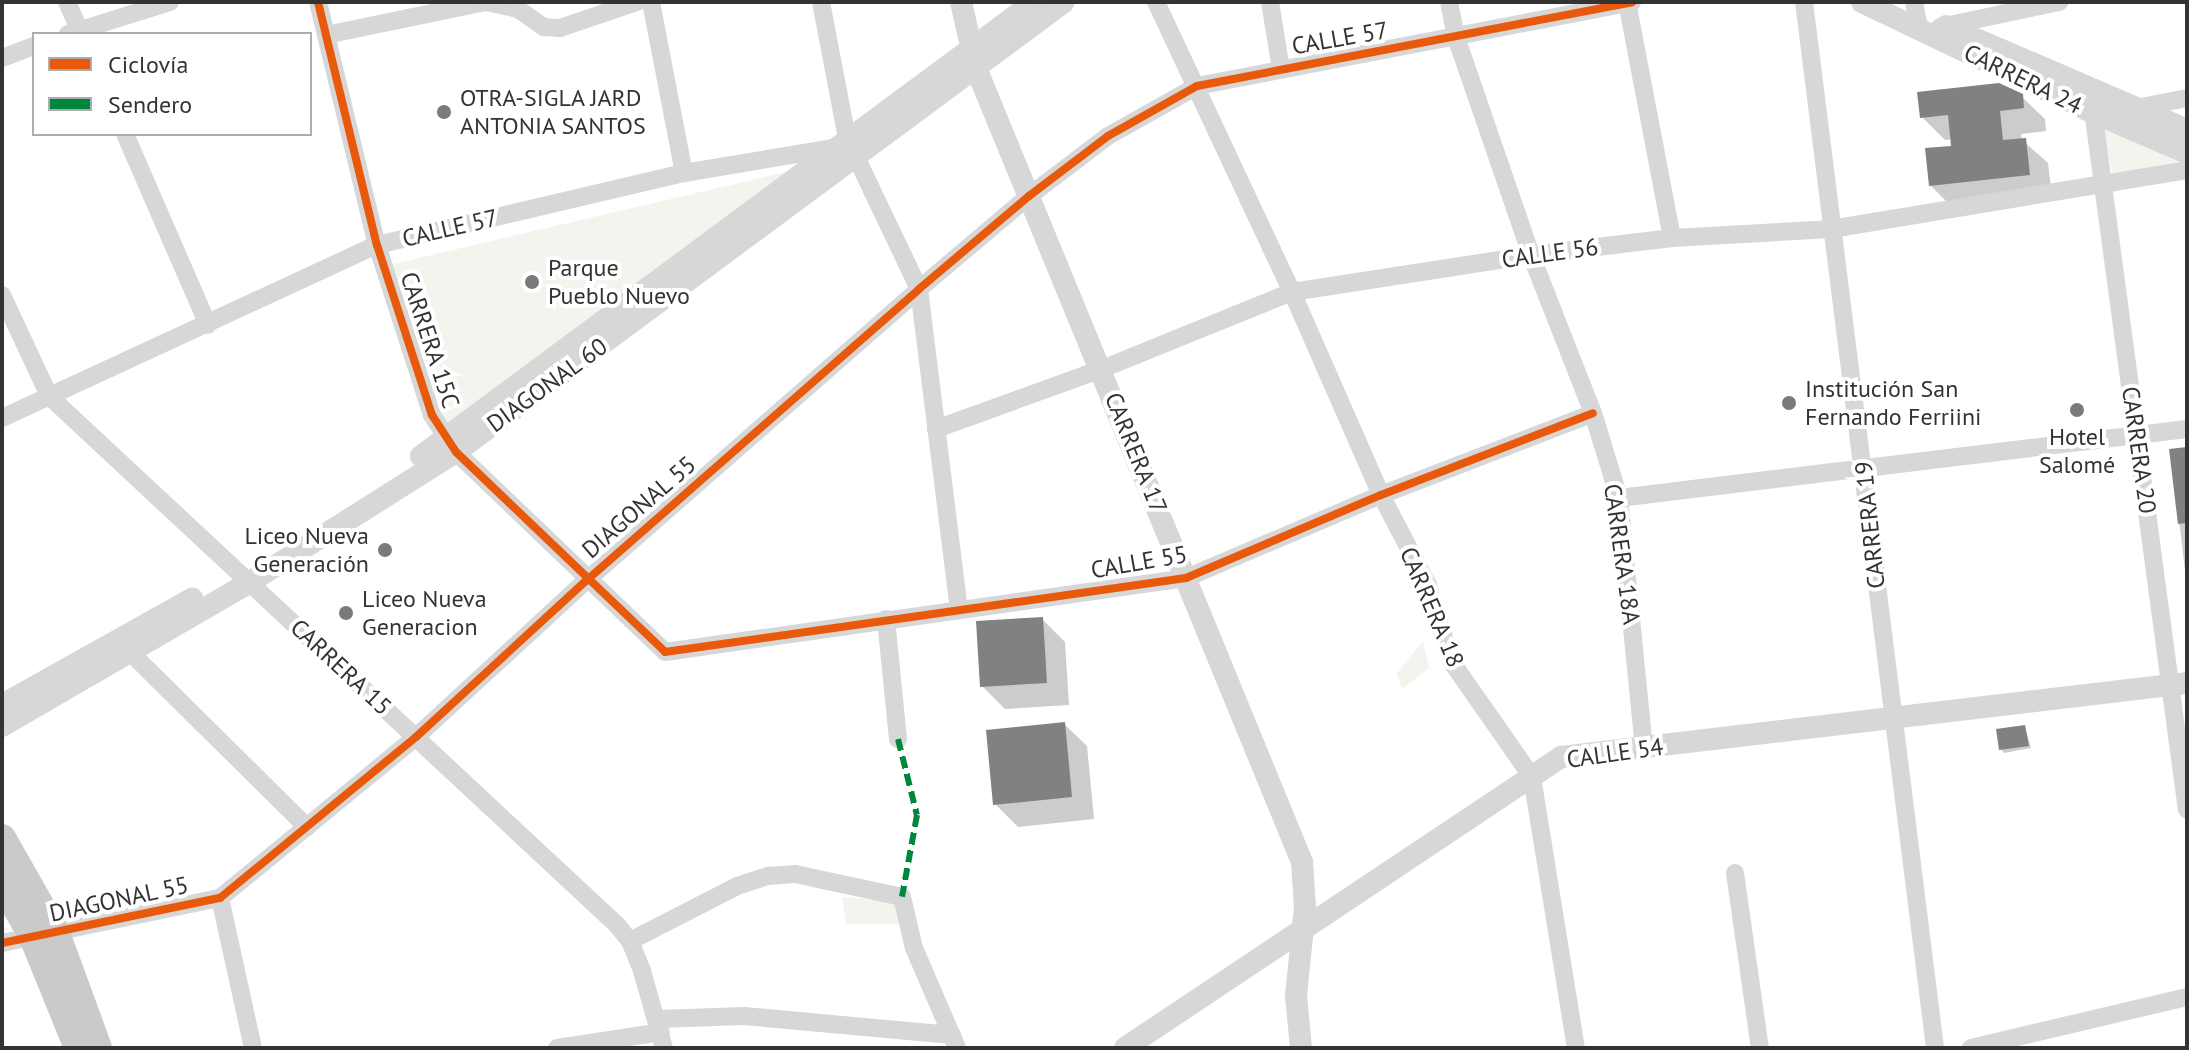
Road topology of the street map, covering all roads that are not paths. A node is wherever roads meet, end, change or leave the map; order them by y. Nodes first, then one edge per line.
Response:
1 (67, 2) edge
2 (170, 2) edge
3 (318, 2) edge
4 (637, 2) edge
5 (651, 2) edge
6 (821, 2) edge
7 (961, 2) edge
8 (1034, 2) edge
9 (1064, 2) edge
10 (1156, 2) edge
11 (1270, 2) edge
12 (1449, 2) edge
13 (1629, 2) edge
14 (1804, 2) edge
15 (1862, 2) edge
16 (2059, 2) edge
17 (1919, 17) edge
18 (76, 32) edge
19 (79, 32) edge
20 (326, 35) junction
21 (1456, 37) junction
22 (32, 47) edge
23 (2, 58) edge
24 (973, 58) junction
25 (1281, 69) junction
26 (1197, 86) junction
27 (2090, 89) junction
28 (2187, 98) edge
29 (2136, 108) junction
30 (2094, 113) junction
31 (2187, 130) edge
32 (126, 136) edge
33 (846, 147) junction
34 (2187, 153) edge
35 (2187, 170) edge
36 (684, 173) junction
37 (2103, 184) junction
38 (1029, 196) junction
39 (1831, 229) junction
40 (1672, 238) junction
41 (377, 245) junction
42 (1531, 255) junction
43 (919, 289) junction
44 (1292, 292) junction
45 (2, 295) edge
46 (208, 325) junction
47 (1102, 369) junction
48 (49, 396) junction
49 (1593, 413) junction
50 (2, 418) edge
51 (936, 429) junction
52 (2187, 429) edge
53 (2137, 434) junction
54 (450, 446) junction
55 (1864, 466) junction
56 (1381, 495) junction
57 (1619, 498) junction
58 (245, 577) junction
59 (1186, 578) junction
60 (587, 580) junction
61 (959, 608) junction
62 (886, 619) junction
63 (130, 652) junction
64 (665, 652) joint
65 (2179, 684) edge
66 (2, 705) edge
67 (1891, 718) junction
68 (2, 726) edge
69 (416, 737) junction
70 (898, 739) dead end
71 (1644, 748) junction
72 (1532, 777) junction
73 (2187, 810) edge
74 (307, 827) junction
75 (2, 838) edge
76 (1735, 873) dead end
77 (2, 883) edge
78 (220, 898) junction
79 (1303, 929) junction
80 (45, 935) junction
81 (630, 941) junction
82 (2, 943) edge
83 (2187, 997) edge
84 (661, 1033) edge
85 (954, 1042) edge
86 (78, 1048) edge
87 (98, 1048) edge
88 (253, 1048) edge
89 (557, 1048) edge
90 (1125, 1048) edge
91 (1301, 1048) edge
92 (1576, 1048) edge
93 (1760, 1048) edge
94 (1935, 1048) edge
95 (1971, 1048) edge

1 - 18 street
2 - 19 street
3 - 20 street, CARRERA 15C
4 - 20 street
5 - 36 street
6 - 33 street
7 - 24 street, CARRERA 17
8 - 24 street, DIAGONAL 60
9 - 24 street, DIAGONAL 60
10 - 26 street, CARRERA 18
11 - 25 street
12 - 21 street, CARRERA 18A
13 - 21 street, CALLE 57
13 - 40 street
14 - 39 street, CARRERA 19
15 - 17 street, CARRERA 24
16 - 17 street
17 - 27 street, CARRERA 24
17 - 30 street, CARRERA 24
20 - 41 street, CARRERA 15C
21 - 25 street, CALLE 57
21 - 42 street, CARRERA 18A
22 - 23 street
24 - 33 street, DIAGONAL 60
24 - 38 street, CARRERA 17
25 - 26 street, CALLE 57
26 - 38 street, DIAGONAL 55
26 - 44 street, CARRERA 18
27 - 29 street, CARRERA 24
27 - 30 street, CARRERA 20
28 - 29 street
29 - 31 street, CARRERA 24
30 - 34 street, CARRERA 24
30 - 37 street, CARRERA 20
32 - 46 street
33 - 36 street, CALLE 57
33 - 43 street
33 - 54 street, DIAGONAL 60
35 - 37 street, CALLE 56
36 - 41 street, CALLE 57
37 - 39 street, CALLE 56
37 - 53 street, CARRERA 20
38 - 43 street, DIAGONAL 55
38 - 47 street, CARRERA 17
39 - 40 street, CALLE 56
39 - 55 street, CARRERA 19
40 - 42 street, CALLE 56
41 - 46 street, CALLE 57
41 - 54 street, CARRERA 15C
42 - 44 street, CALLE 56
42 - 49 street, CARRERA 18A
43 - 51 street
43 - 60 street, DIAGONAL 55
44 - 47 street, CALLE 56
44 - 56 street, CARRERA 18
45 - 48 street, CARRERA 15
46 - 48 street, CALLE 57
47 - 51 street, CALLE 56
47 - 59 street, CARRERA 17
48 - 50 street, CALLE 57
48 - 58 street, CARRERA 15
49 - 56 street, CALLE 55
49 - 57 street, CARRERA 18A
51 - 61 street
52 - 53 street
53 - 55 street
53 - 65 street, CARRERA 20
54 - 58 street, DIAGONAL 60
54 - 60 street, CARRERA 15C
55 - 57 street
55 - 67 street, CARRERA 19
56 - 59 street, CALLE 55
56 - 72 street, CARRERA 18
57 - 71 street, CARRERA 18A
58 - 63 street, DIAGONAL 60
58 - 66 street, DIAGONAL 60
58 - 69 street, CARRERA 15
59 - 61 street, CALLE 55
59 - 79 street, CARRERA 17
60 - 64 street, CARRERA 15C
60 - 69 street, DIAGONAL 55
61 - 62 street, CALLE 55
62 - 64 street, CALLE 55
62 - 70 street
63 - 68 street, DIAGONAL 60
63 - 74 street
65 - 67 street, CALLE 54
65 - 73 street, CARRERA 20
67 - 71 street, CALLE 54
67 - 94 street, CARRERA 19
69 - 74 street, DIAGONAL 55
69 - 81 street, CARRERA 15
71 - 72 street, CALLE 54
72 - 79 street, CALLE 54
72 - 92 street, CARRERA 18
74 - 78 street, DIAGONAL 55
75 - 80 main road
76 - 93 street
77 - 80 main road
78 - 80 street, DIAGONAL 55
78 - 88 street
79 - 90 street, CALLE 54
79 - 91 street, CARRERA 17
80 - 82 street, DIAGONAL 55
80 - 86 main road
80 - 87 main road
81 - 84 street, CARRERA 15
81 - 85 street
83 - 95 street
84 - 85 street
84 - 89 street

